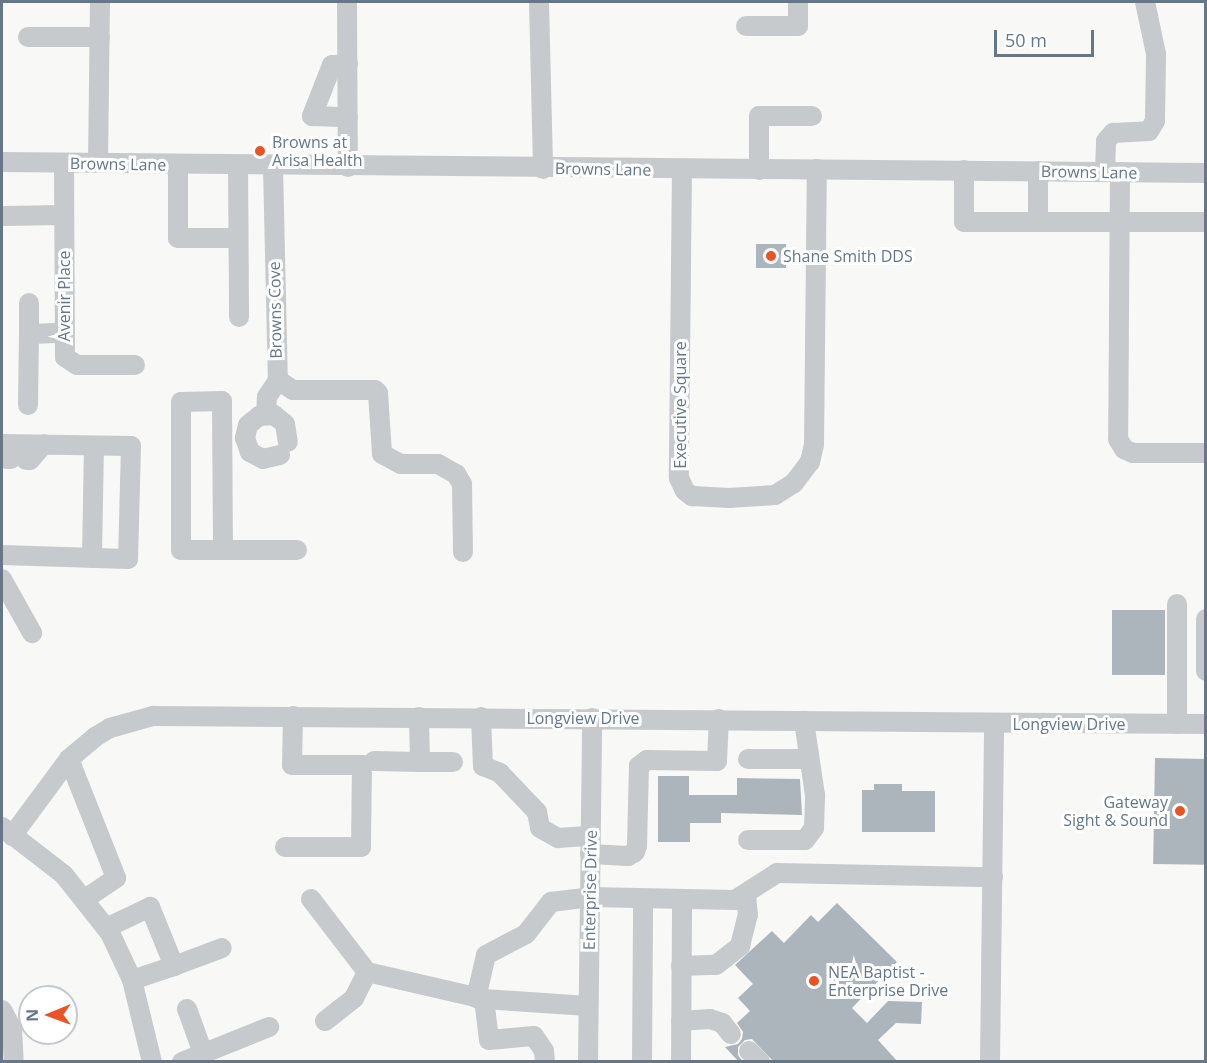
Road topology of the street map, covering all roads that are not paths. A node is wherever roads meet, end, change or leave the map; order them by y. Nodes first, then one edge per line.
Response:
1 (100, 2) edge
2 (347, 2) edge
3 (539, 2) edge
4 (798, 2) edge
5 (1145, 2) edge
6 (746, 26) dead end
7 (28, 37) dead end
8 (100, 37) junction
9 (348, 64) junction
10 (812, 116) dead end
11 (348, 117) junction
12 (2, 162) edge
13 (64, 163) junction
14 (98, 163) junction
15 (178, 165) junction
16 (238, 166) junction
17 (273, 166) junction
18 (348, 167) junction
19 (543, 169) junction
20 (817, 169) junction
21 (682, 170) junction
22 (759, 170) junction
23 (964, 170) junction
24 (1038, 171) junction
25 (1113, 172) junction
26 (1206, 173) edge
27 (64, 215) junction
28 (2, 216) edge
29 (1038, 220) junction
30 (1118, 222) junction
31 (1206, 222) edge
32 (238, 238) junction
33 (29, 303) dead end
34 (239, 317) dead end
35 (64, 333) junction
36 (29, 334) junction
37 (135, 365) dead end
38 (278, 380) junction
39 (28, 405) dead end
40 (266, 414) junction
41 (222, 431) junction
42 (245, 431) junction
43 (44, 444) junction
44 (94, 446) junction
45 (1206, 453) edge
46 (10, 454) edge
47 (223, 550) junction
48 (297, 550) dead end
49 (463, 552) dead end
50 (2, 555) edge
51 (92, 558) junction
52 (2, 579) edge
53 (1177, 604) dead end
54 (1206, 619) edge
55 (32, 633) dead end
56 (1206, 671) edge
57 (293, 716) junction
58 (419, 717) junction
59 (481, 717) junction
60 (592, 718) junction
61 (719, 719) junction
62 (804, 721) junction
63 (994, 723) junction
64 (1177, 724) junction
65 (1206, 724) edge
66 (69, 759) junction
67 (748, 759) dead end
68 (809, 759) junction
69 (374, 761) dead end
70 (420, 762) junction
71 (453, 762) dead end
72 (7, 831) edge
73 (748, 840) dead end
74 (590, 845) junction
75 (285, 847) dead end
76 (993, 877) junction
77 (746, 895) junction
78 (590, 897) junction
79 (85, 899) junction
80 (311, 899) dead end
81 (643, 899) junction
82 (682, 900) junction
83 (106, 928) junction
84 (222, 948) dead end
85 (174, 966) junction
86 (681, 966) junction
87 (367, 972) junction
88 (132, 980) junction
89 (480, 999) junction
90 (588, 1006) junction
91 (187, 1009) dead end
92 (2, 1010) edge
93 (325, 1021) dead end
94 (681, 1021) junction
95 (269, 1027) dead end
96 (731, 1034) dead end
97 (203, 1053) junction
98 (14, 1062) edge
99 (152, 1062) edge
100 (182, 1062) edge
101 (545, 1062) edge
102 (588, 1062) edge
103 (642, 1062) edge
104 (681, 1062) edge
105 (990, 1062) edge

1 - 8 street
2 - 9 street
3 - 19 street
4 - 6 street
5 - 25 street
7 - 8 street
8 - 14 street
9 - 11 street
9 - 11 street
10 - 22 street
11 - 18 street
12 - 13 street, Browns Lane
13 - 14 street, Browns Lane
13 - 27 street, Avenir Place
14 - 15 street, Browns Lane
15 - 16 street, Browns Lane
15 - 32 street
16 - 17 street, Browns Lane
16 - 32 street
17 - 18 street, Browns Lane
17 - 38 street, Browns Cove
18 - 19 street, Browns Lane
19 - 21 street, Browns Lane
20 - 21 street, Executive Square
20 - 22 street, Browns Lane
20 - 23 street, Browns Lane
21 - 22 street, Browns Lane
23 - 24 street, Browns Lane
23 - 29 street
24 - 25 street, Browns Lane
24 - 29 street
25 - 26 street, Browns Lane
25 - 30 street
27 - 28 street
27 - 35 street, Avenir Place
29 - 30 street
30 - 31 street
30 - 45 street
32 - 34 street
33 - 36 street
35 - 36 street
35 - 37 street, Avenir Place
36 - 39 street
38 - 40 street
38 - 49 street, Browns Cove
40 - 42 street
40 - 42 street
41 - 42 street
41 - 47 street
41 - 47 street
43 - 44 street
43 - 46 street
43 - 46 street
44 - 51 street
44 - 51 street
47 - 48 street
50 - 51 street
52 - 55 street
53 - 64 street
54 - 56 street
57 - 58 street, Longview Drive
57 - 66 street, Longview Drive
57 - 75 street
58 - 59 street, Longview Drive
58 - 70 street
59 - 60 street, Longview Drive
59 - 74 street
60 - 61 street, Longview Drive
60 - 74 street, Enterprise Drive
61 - 62 street, Longview Drive
61 - 74 street
62 - 63 street, Longview Drive
62 - 68 street
63 - 64 street, Longview Drive
63 - 76 street
64 - 65 street, Longview Drive
66 - 72 street, Longview Drive
66 - 79 street
67 - 68 street
68 - 73 street
69 - 70 street
70 - 71 street
72 - 79 street
74 - 78 street, Enterprise Drive
76 - 77 street
76 - 105 street
77 - 82 street
77 - 86 street
78 - 81 street
78 - 89 street
78 - 90 street, Enterprise Drive
79 - 83 street
80 - 87 street
81 - 82 street
81 - 103 street
82 - 86 street
83 - 85 street
83 - 88 street
84 - 85 street
85 - 88 street
86 - 94 street
87 - 89 street
87 - 93 street
88 - 99 street
89 - 90 street
89 - 101 street
90 - 102 street, Enterprise Drive
91 - 97 street
92 - 98 street
94 - 96 street
94 - 104 street
95 - 97 street
97 - 100 street

